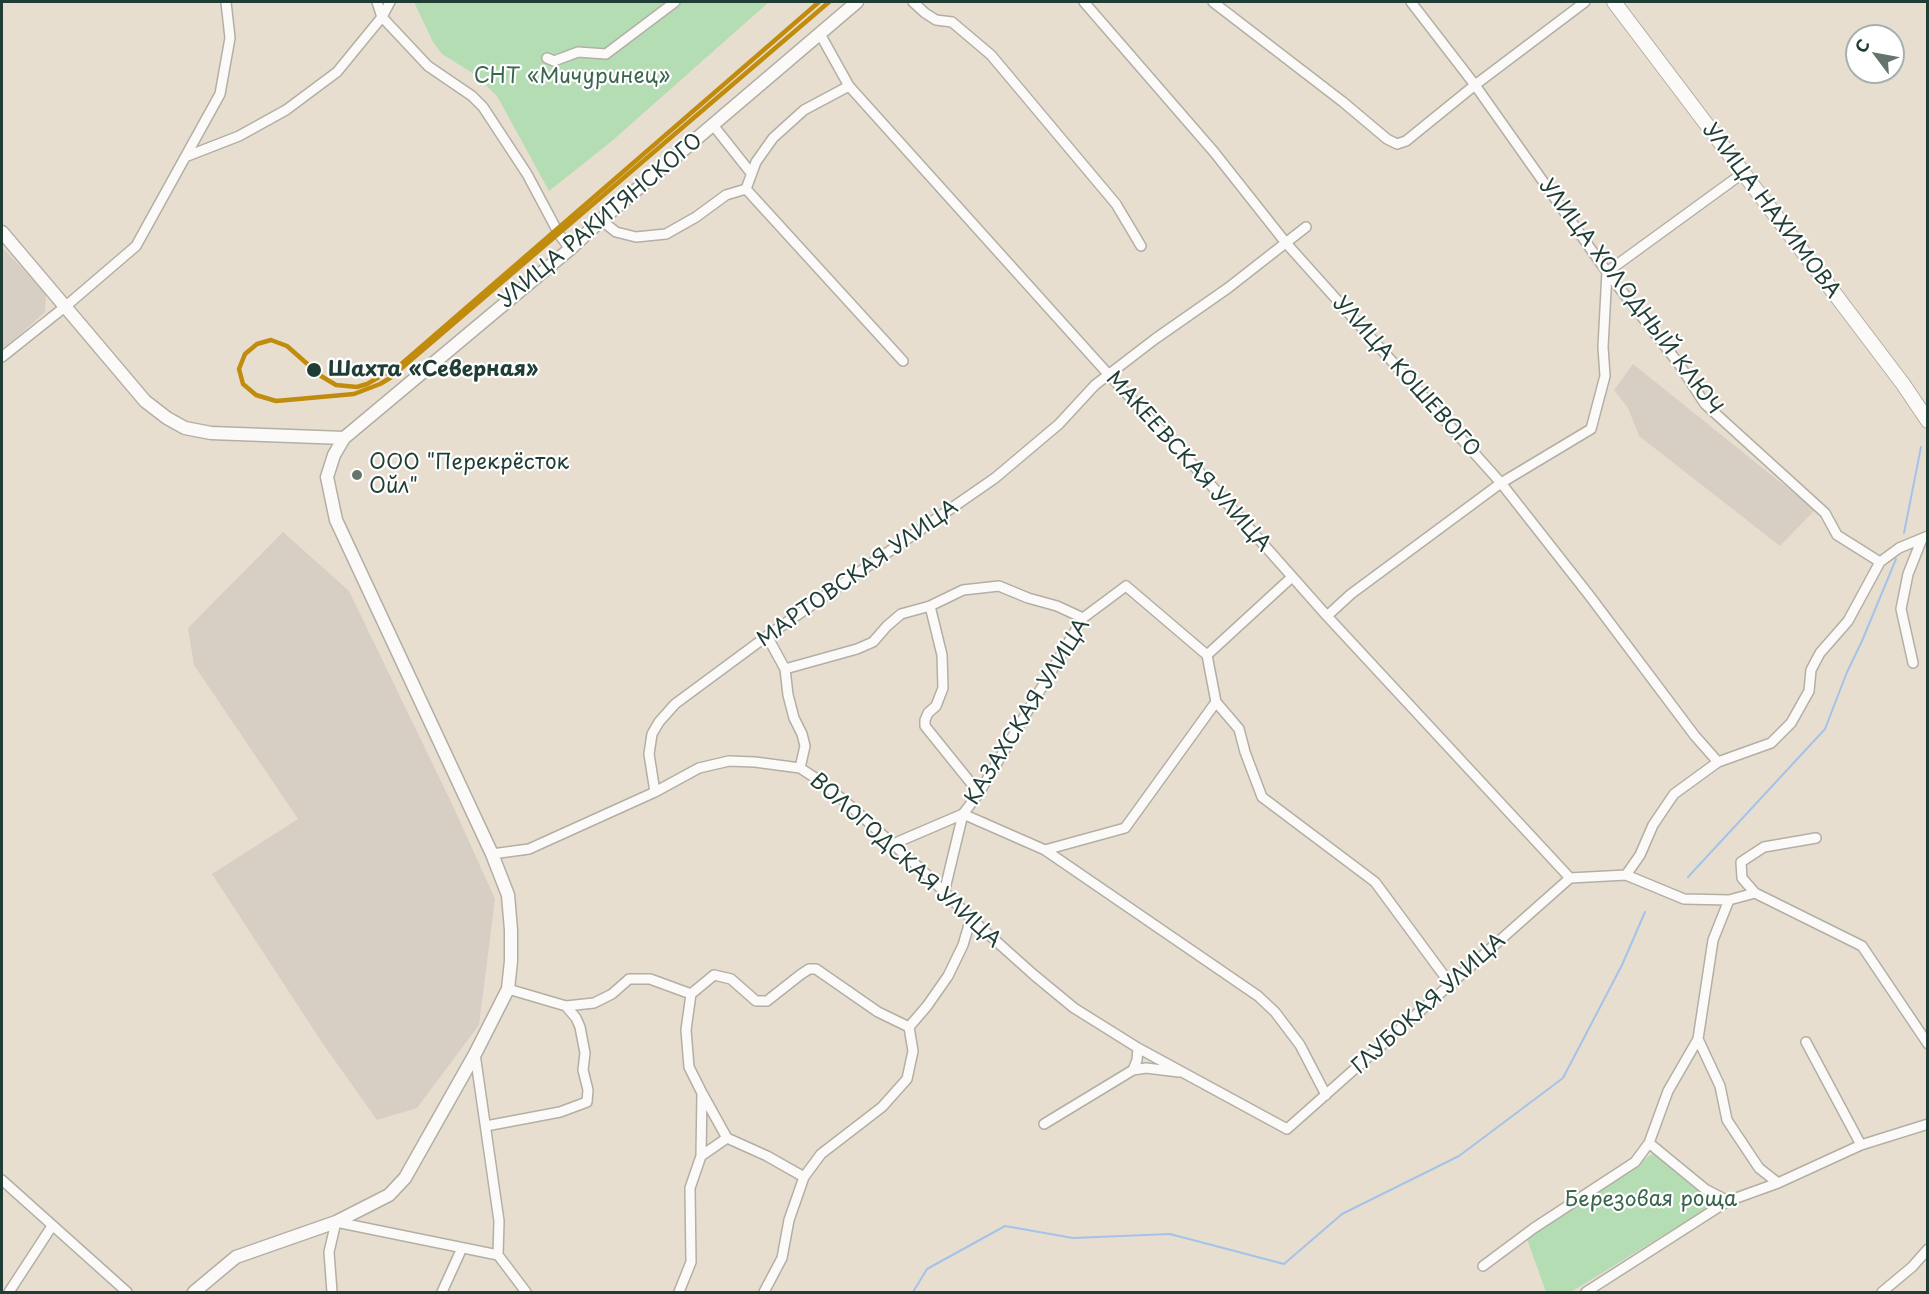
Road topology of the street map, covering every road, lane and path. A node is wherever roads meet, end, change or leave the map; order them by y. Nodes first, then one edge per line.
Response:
1 (226, 2) edge
2 (377, 2) edge
3 (390, 2) edge
4 (675, 2) edge
5 (857, 2) edge
6 (913, 2) edge
7 (1084, 2) edge
8 (1213, 2) edge
9 (1411, 2) edge
10 (1585, 2) edge
11 (1614, 2) edge
12 (382, 17) junction
13 (820, 34) junction
14 (547, 57) dead end
15 (1475, 85) junction
16 (849, 86) junction
17 (713, 125) junction
18 (185, 157) junction
19 (751, 173) junction
20 (1743, 173) junction
21 (746, 189) junction
22 (601, 220) junction
23 (1306, 227) dead end
24 (2, 232) edge
25 (1286, 243) junction
26 (1141, 246) dead end
27 (570, 249) junction
28 (1607, 272) junction
29 (66, 306) junction
30 (2, 357) edge
31 (903, 361) dead end
32 (1109, 375) junction
33 (1928, 421) edge
34 (344, 438) junction
35 (1501, 483) junction
36 (1925, 537) edge
37 (1880, 562) junction
38 (1292, 577) junction
39 (930, 606) junction
40 (1327, 616) junction
41 (1083, 618) junction
42 (767, 636) junction
43 (1207, 655) junction
44 (1913, 663) dead end
45 (785, 669) junction
46 (1216, 702) junction
47 (1718, 762) junction
48 (800, 768) junction
49 (655, 792) junction
50 (979, 793) junction
51 (963, 814) junction
52 (1816, 838) dead end
53 (892, 844) junction
54 (1045, 850) junction
55 (492, 855) junction
56 (1626, 876) junction
57 (1570, 878) junction
58 (944, 893) junction
59 (1755, 893) junction
60 (1729, 900) junction
61 (971, 918) junction
62 (1451, 985) junction
63 (507, 989) junction
64 (691, 994) junction
65 (566, 1006) junction
66 (909, 1027) junction
67 (1698, 1039) junction
68 (1806, 1042) dead end
69 (1928, 1044) edge
70 (1138, 1048) junction
71 (476, 1054) junction
72 (1133, 1070) junction
73 (1185, 1073) junction
74 (702, 1093) junction
75 (1326, 1095) junction
76 (1044, 1124) dead end
77 (1928, 1124) edge
78 (486, 1126) junction
79 (1287, 1130) joint
80 (727, 1138) junction
81 (1649, 1143) junction
82 (1861, 1145) junction
83 (701, 1156) junction
84 (804, 1177) junction
85 (2, 1180) edge
86 (1778, 1183) junction
87 (1728, 1201) junction
88 (336, 1222) junction
89 (52, 1226) junction
90 (462, 1248) junction
91 (1928, 1249) edge
92 (498, 1255) junction
93 (1483, 1266) dead end
94 (9, 1293) edge
95 (127, 1293) edge
96 (194, 1293) edge
97 (332, 1293) edge
98 (442, 1293) edge
99 (526, 1293) edge
100 (679, 1293) edge
101 (764, 1293) edge
102 (1586, 1293) edge
103 (1882, 1293) edge

1 - 18 street
2 - 12 street
3 - 12 street
4 - 14 street
5 - 13 main road, УЛИЦА РАКИТЯНСКОГО
6 - 26 street
7 - 25 street, УЛИЦА КОШЕВОГО
8 - 15 street
9 - 15 street, УЛИЦА ХОЛОДНЫЙ КЛЮЧ
10 - 15 street
11 - 20 main road, УЛИЦА НАХИМОВА
12 - 18 street
12 - 27 street
13 - 16 street, МАКЕЕВСКАЯ УЛИЦА
13 - 17 main road, УЛИЦА РАКИТЯНСКОГО
15 - 28 street, УЛИЦА ХОЛОДНЫЙ КЛЮЧ
16 - 19 street
16 - 32 street, МАКЕЕВСКАЯ УЛИЦА
17 - 19 street
17 - 22 main road, УЛИЦА РАКИТЯНСКОГО
18 - 29 street
19 - 21 street
20 - 28 street
20 - 33 main road, УЛИЦА НАХИМОВА
21 - 22 street
21 - 31 street
22 - 27 main road, УЛИЦА РАКИТЯНСКОГО
23 - 25 street, МАРТОВСКАЯ УЛИЦА
24 - 29 main road
25 - 32 street, МАРТОВСКАЯ УЛИЦА
25 - 35 street, УЛИЦА КОШЕВОГО
27 - 34 main road, УЛИЦА РАКИТЯНСКОГО
28 - 35 street
28 - 37 street, УЛИЦА ХОЛОДНЫЙ КЛЮЧ
29 - 30 street
29 - 34 main road
32 - 38 street, МАКЕЕВСКАЯ УЛИЦА
32 - 42 street, МАРТОВСКАЯ УЛИЦА
34 - 55 main road
35 - 40 street
35 - 47 street, УЛИЦА КОШЕВОГО
36 - 37 street
36 - 44 street
37 - 47 street
38 - 40 street, МАКЕЕВСКАЯ УЛИЦА
38 - 43 street
39 - 41 street
39 - 45 street
39 - 50 street
40 - 57 street, МАКЕЕВСКАЯ УЛИЦА
41 - 43 street, КАЗАХСКАЯ УЛИЦА
41 - 50 street, КАЗАХСКАЯ УЛИЦА
42 - 45 street
42 - 49 street, МАРТОВСКАЯ УЛИЦА
43 - 46 street
45 - 48 street
46 - 54 street
46 - 62 street
47 - 56 street
48 - 49 street, ВОЛОГОДСКАЯ УЛИЦА
48 - 53 street, ВОЛОГОДСКАЯ УЛИЦА
49 - 55 street, ВОЛОГОДСКАЯ УЛИЦА
50 - 51 street, КАЗАХСКАЯ УЛИЦА
51 - 53 street, КАЗАХСКАЯ УЛИЦА
51 - 54 street
51 - 58 street
52 - 59 street
53 - 58 street, ВОЛОГОДСКАЯ УЛИЦА
54 - 75 street
55 - 63 main road
56 - 57 street
56 - 60 street
57 - 62 street, ГЛУБОКАЯ УЛИЦА
58 - 61 street, ВОЛОГОДСКАЯ УЛИЦА
59 - 60 street
59 - 69 street
60 - 67 street
61 - 66 street
61 - 70 street, ВОЛОГОДСКАЯ УЛИЦА
62 - 75 street, ГЛУБОКАЯ УЛИЦА
63 - 65 street
63 - 71 main road
64 - 65 street
64 - 66 street
64 - 74 street
65 - 78 street
66 - 84 street
67 - 81 street
67 - 86 street
68 - 82 street
70 - 72 street
70 - 73 street, ВОЛОГОДСКАЯ УЛИЦА
71 - 78 street
71 - 88 main road
72 - 73 street
72 - 76 street
73 - 79 street, ВОЛОГОДСКАЯ УЛИЦА
74 - 80 street
74 - 83 street
75 - 79 street, ГЛУБОКАЯ УЛИЦА
77 - 82 street
78 - 92 street
80 - 83 street
80 - 84 street
81 - 87 street
81 - 93 street
82 - 86 street
83 - 100 street
84 - 101 street
85 - 89 street
86 - 87 street
87 - 102 street
88 - 90 street
88 - 96 main road
88 - 97 street
89 - 94 street
89 - 95 street
90 - 92 street
90 - 98 street
91 - 103 street
92 - 99 street

